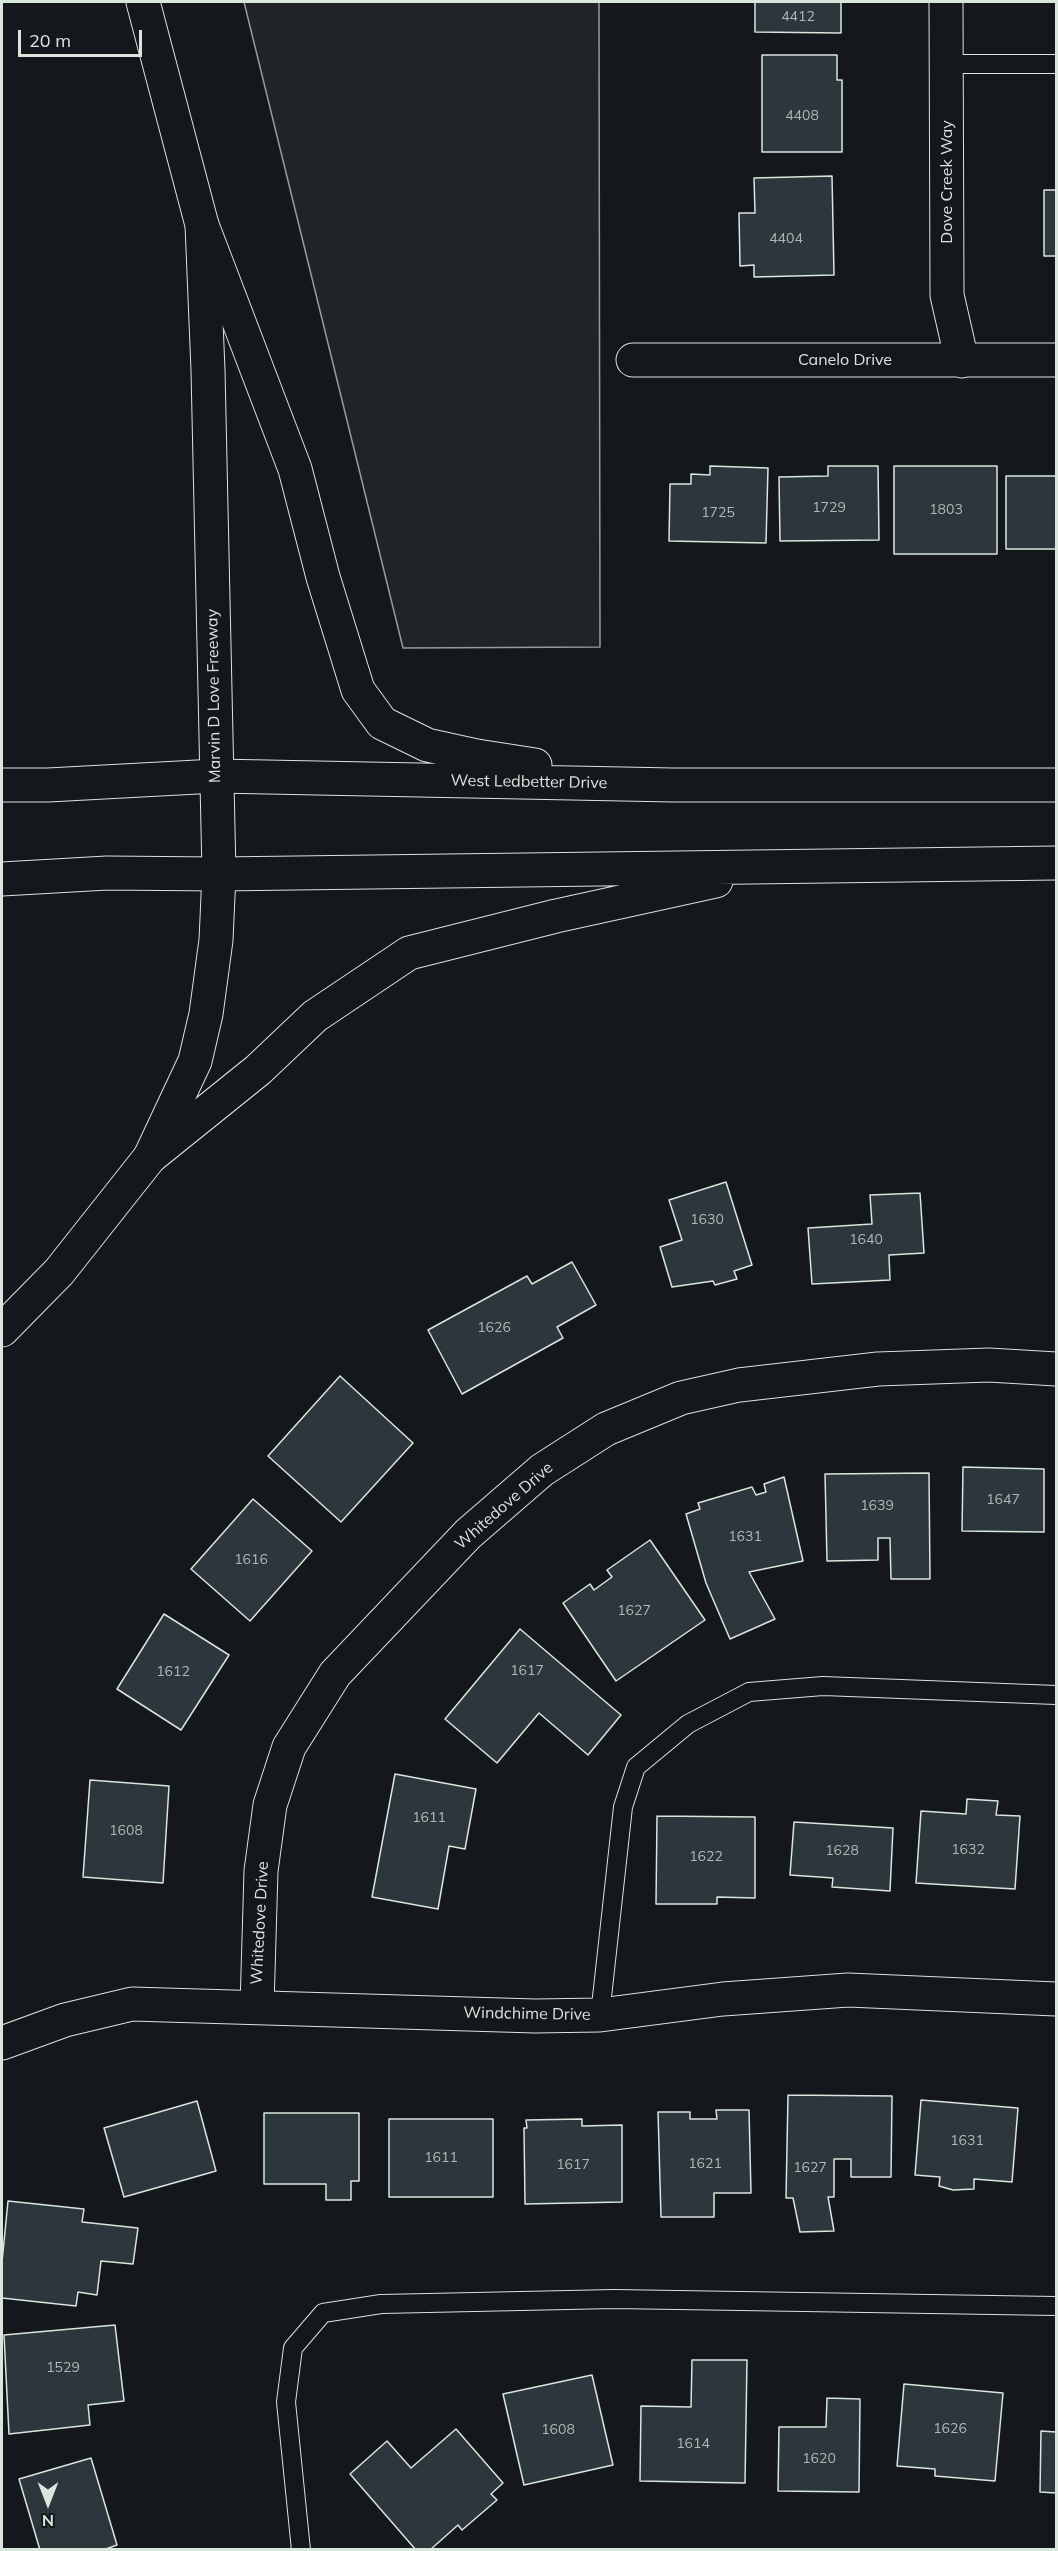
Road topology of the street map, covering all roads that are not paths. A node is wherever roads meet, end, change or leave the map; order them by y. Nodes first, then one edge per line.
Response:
1 (143, 2) edge
2 (946, 2) edge
3 (946, 64) junction
4 (1056, 64) edge
5 (202, 225) junction
6 (633, 360) dead end
7 (1056, 360) edge
8 (962, 361) junction
9 (216, 776) junction
10 (1056, 784) edge
11 (673, 785) junction
12 (2, 786) edge
13 (1056, 862) edge
14 (785, 865) junction
15 (219, 874) junction
16 (2, 879) edge
17 (150, 1157) junction
18 (2, 1330) edge
19 (1056, 1369) edge
20 (1056, 1695) edge
21 (1056, 1999) edge
22 (257, 2006) junction
23 (600, 2015) junction
24 (2, 2043) edge
25 (1056, 2306) edge
26 (301, 2550) edge

1 - 5 main road, Marvin D Love Freeway
2 - 3 main road, Dove Creek Way
3 - 4 lane
3 - 8 main road, Dove Creek Way
5 - 9 main road, Marvin D Love Freeway
5 - 11 main road
6 - 8 main road, Canelo Drive
7 - 8 main road, Canelo Drive
9 - 11 main road, West Ledbetter Drive
9 - 12 main road, West Ledbetter Drive
9 - 15 main road, Marvin D Love Freeway
10 - 11 main road, West Ledbetter Drive
13 - 14 main road
14 - 15 main road
14 - 17 main road
15 - 16 main road
15 - 17 main road, Marvin D Love Freeway
17 - 18 main road, Marvin D Love Freeway
19 - 22 main road, Whitedove Drive
20 - 23 lane
21 - 23 main road, Windchime Drive
22 - 23 main road, Windchime Drive
22 - 24 main road, Windchime Drive
25 - 26 lane

